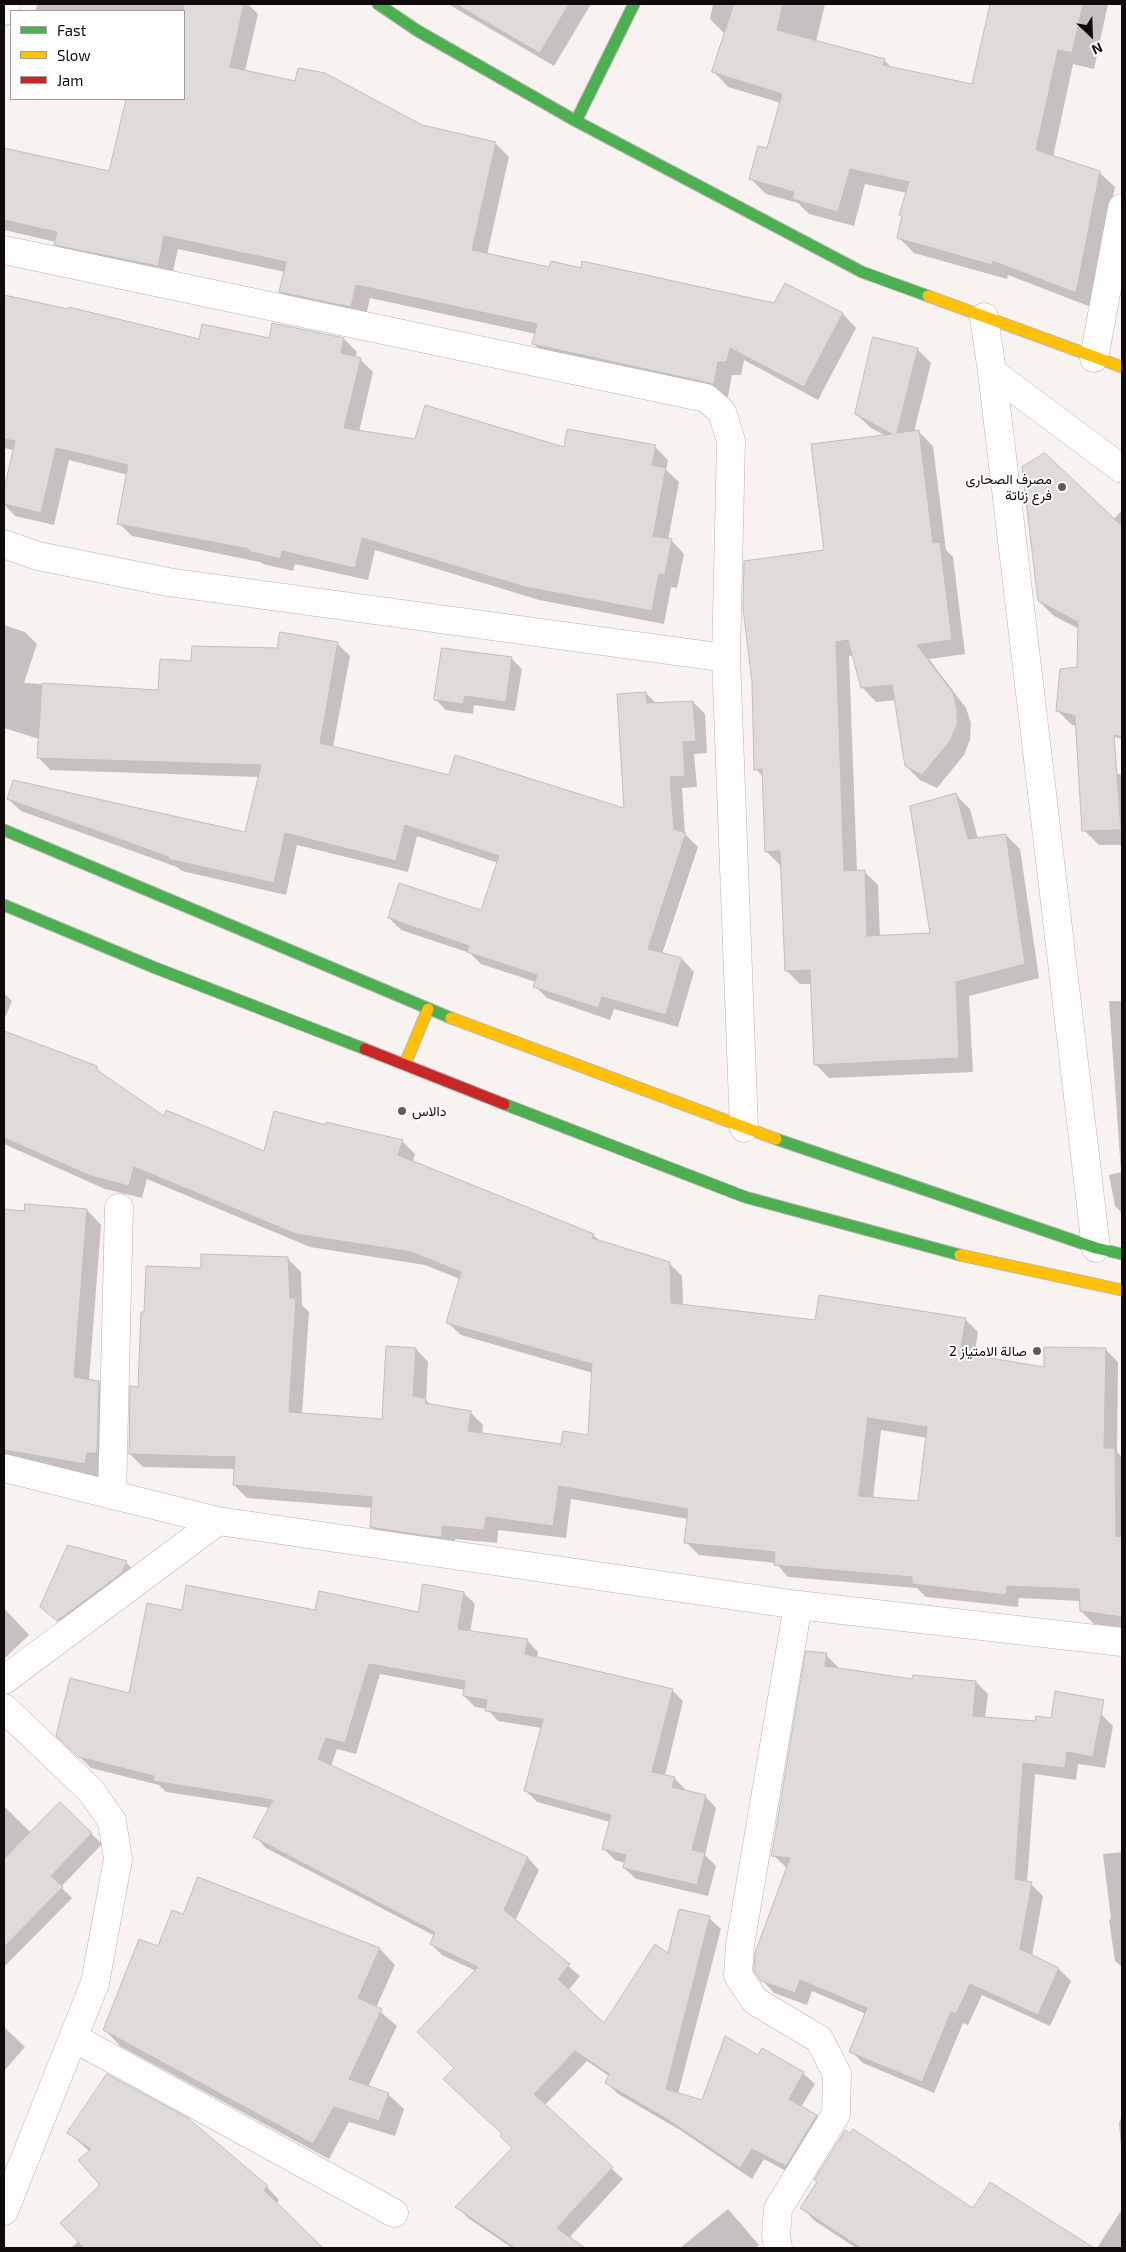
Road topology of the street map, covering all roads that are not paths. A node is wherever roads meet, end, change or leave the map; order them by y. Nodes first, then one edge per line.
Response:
1 (6, 4) edge
2 (378, 4) edge
3 (634, 4) edge
4 (4, 11) edge
5 (576, 121) junction
6 (1122, 208) edge
7 (4, 250) edge
8 (984, 317) junction
9 (1094, 358) junction
10 (1122, 366) edge
11 (992, 372) junction
12 (1122, 469) edge
13 (4, 544) edge
14 (726, 658) junction
15 (4, 830) edge
16 (4, 905) edge
17 (428, 1008) junction
18 (405, 1064) junction
19 (744, 1128) junction
20 (119, 1208) dead end
21 (1109, 1251) edge
22 (1122, 1290) edge
23 (4, 1468) edge
24 (112, 1495) junction
25 (218, 1521) junction
26 (798, 1604) junction
27 (1122, 1642) edge
28 (4, 1680) edge
29 (4, 1708) edge
30 (74, 2038) junction
31 (4, 2211) edge
32 (394, 2213) dead end
33 (778, 2248) edge

1 - 4 street
2 - 5 main road
3 - 5 main road
5 - 8 main road
6 - 9 street
7 - 14 street
8 - 9 main road
8 - 11 street
9 - 10 main road
11 - 12 street
11 - 21 street
13 - 14 street
14 - 19 street
15 - 17 main road
16 - 18 main road
17 - 18 main road
17 - 19 main road
18 - 22 main road
19 - 21 main road
20 - 24 street
23 - 24 street
24 - 25 street
25 - 26 street
25 - 28 street
26 - 27 street
26 - 33 street
29 - 30 street
30 - 31 street
30 - 32 street

